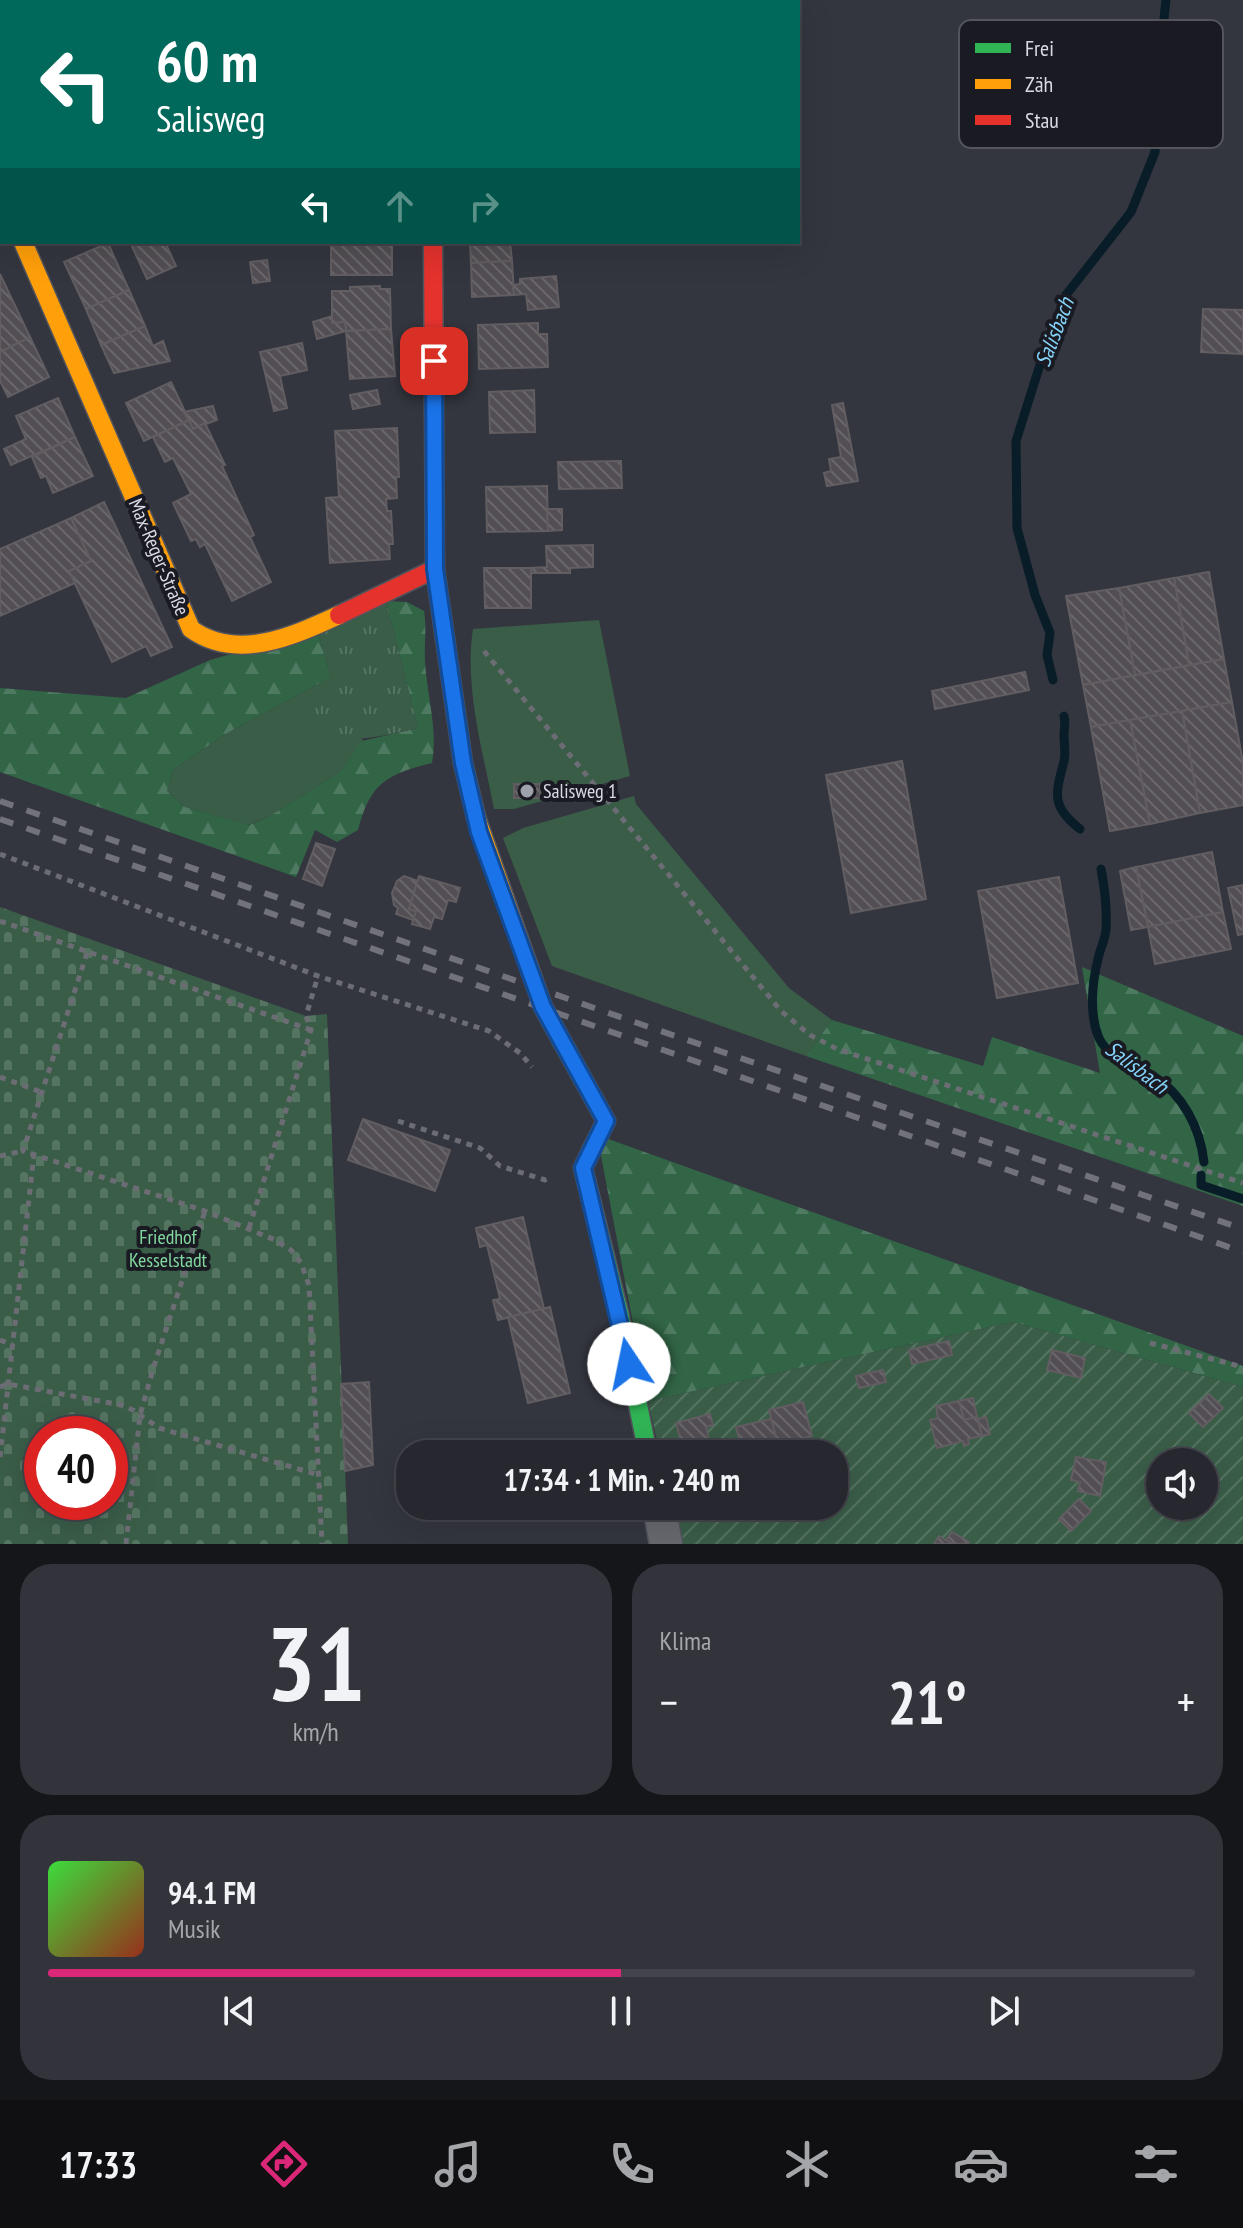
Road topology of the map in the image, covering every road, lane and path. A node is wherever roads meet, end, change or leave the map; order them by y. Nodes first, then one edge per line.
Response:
1 (24, 244) edge
2 (433, 244) edge
3 (435, 569) junction
4 (442, 613) junction
5 (0, 854) edge
6 (0, 921) edge
7 (87, 953) junction
8 (318, 976) junction
9 (311, 1030) junction
10 (538, 1074) dead end
11 (0, 1077) edge
12 (41, 1092) junction
13 (398, 1121) dead end
14 (23, 1151) junction
15 (34, 1154) junction
16 (0, 1156) edge
17 (583, 1168) junction
18 (1243, 1183) edge
19 (205, 1211) junction
20 (249, 1228) junction
21 (0, 1340) edge
22 (1150, 1343) dead end
23 (13, 1345) junction
24 (1243, 1369) edge
25 (8, 1384) junction
26 (0, 1387) edge
27 (140, 1415) junction
28 (645, 1440) edge
29 (0, 1457) edge
30 (319, 1475) junction
31 (662, 1520) edge
32 (126, 1544) edge
33 (322, 1544) edge
34 (666, 1544) edge

1 - 3 street, Max-Reger-Straße
2 - 3 street
3 - 4 street
4 - 17 street
4 - 18 path
5 - 8 path
6 - 7 path
7 - 9 path
7 - 12 path
8 - 9 path
8 - 10 path
9 - 20 path
11 - 12 path
12 - 14 path
13 - 17 path
14 - 15 path
14 - 16 path
15 - 19 path
15 - 23 path
17 - 28 street
19 - 20 path
19 - 27 path
20 - 30 path
21 - 23 path
22 - 24 path
23 - 25 path
25 - 26 path
25 - 27 path
25 - 29 path
27 - 30 path
27 - 32 path
30 - 33 path
31 - 34 street

